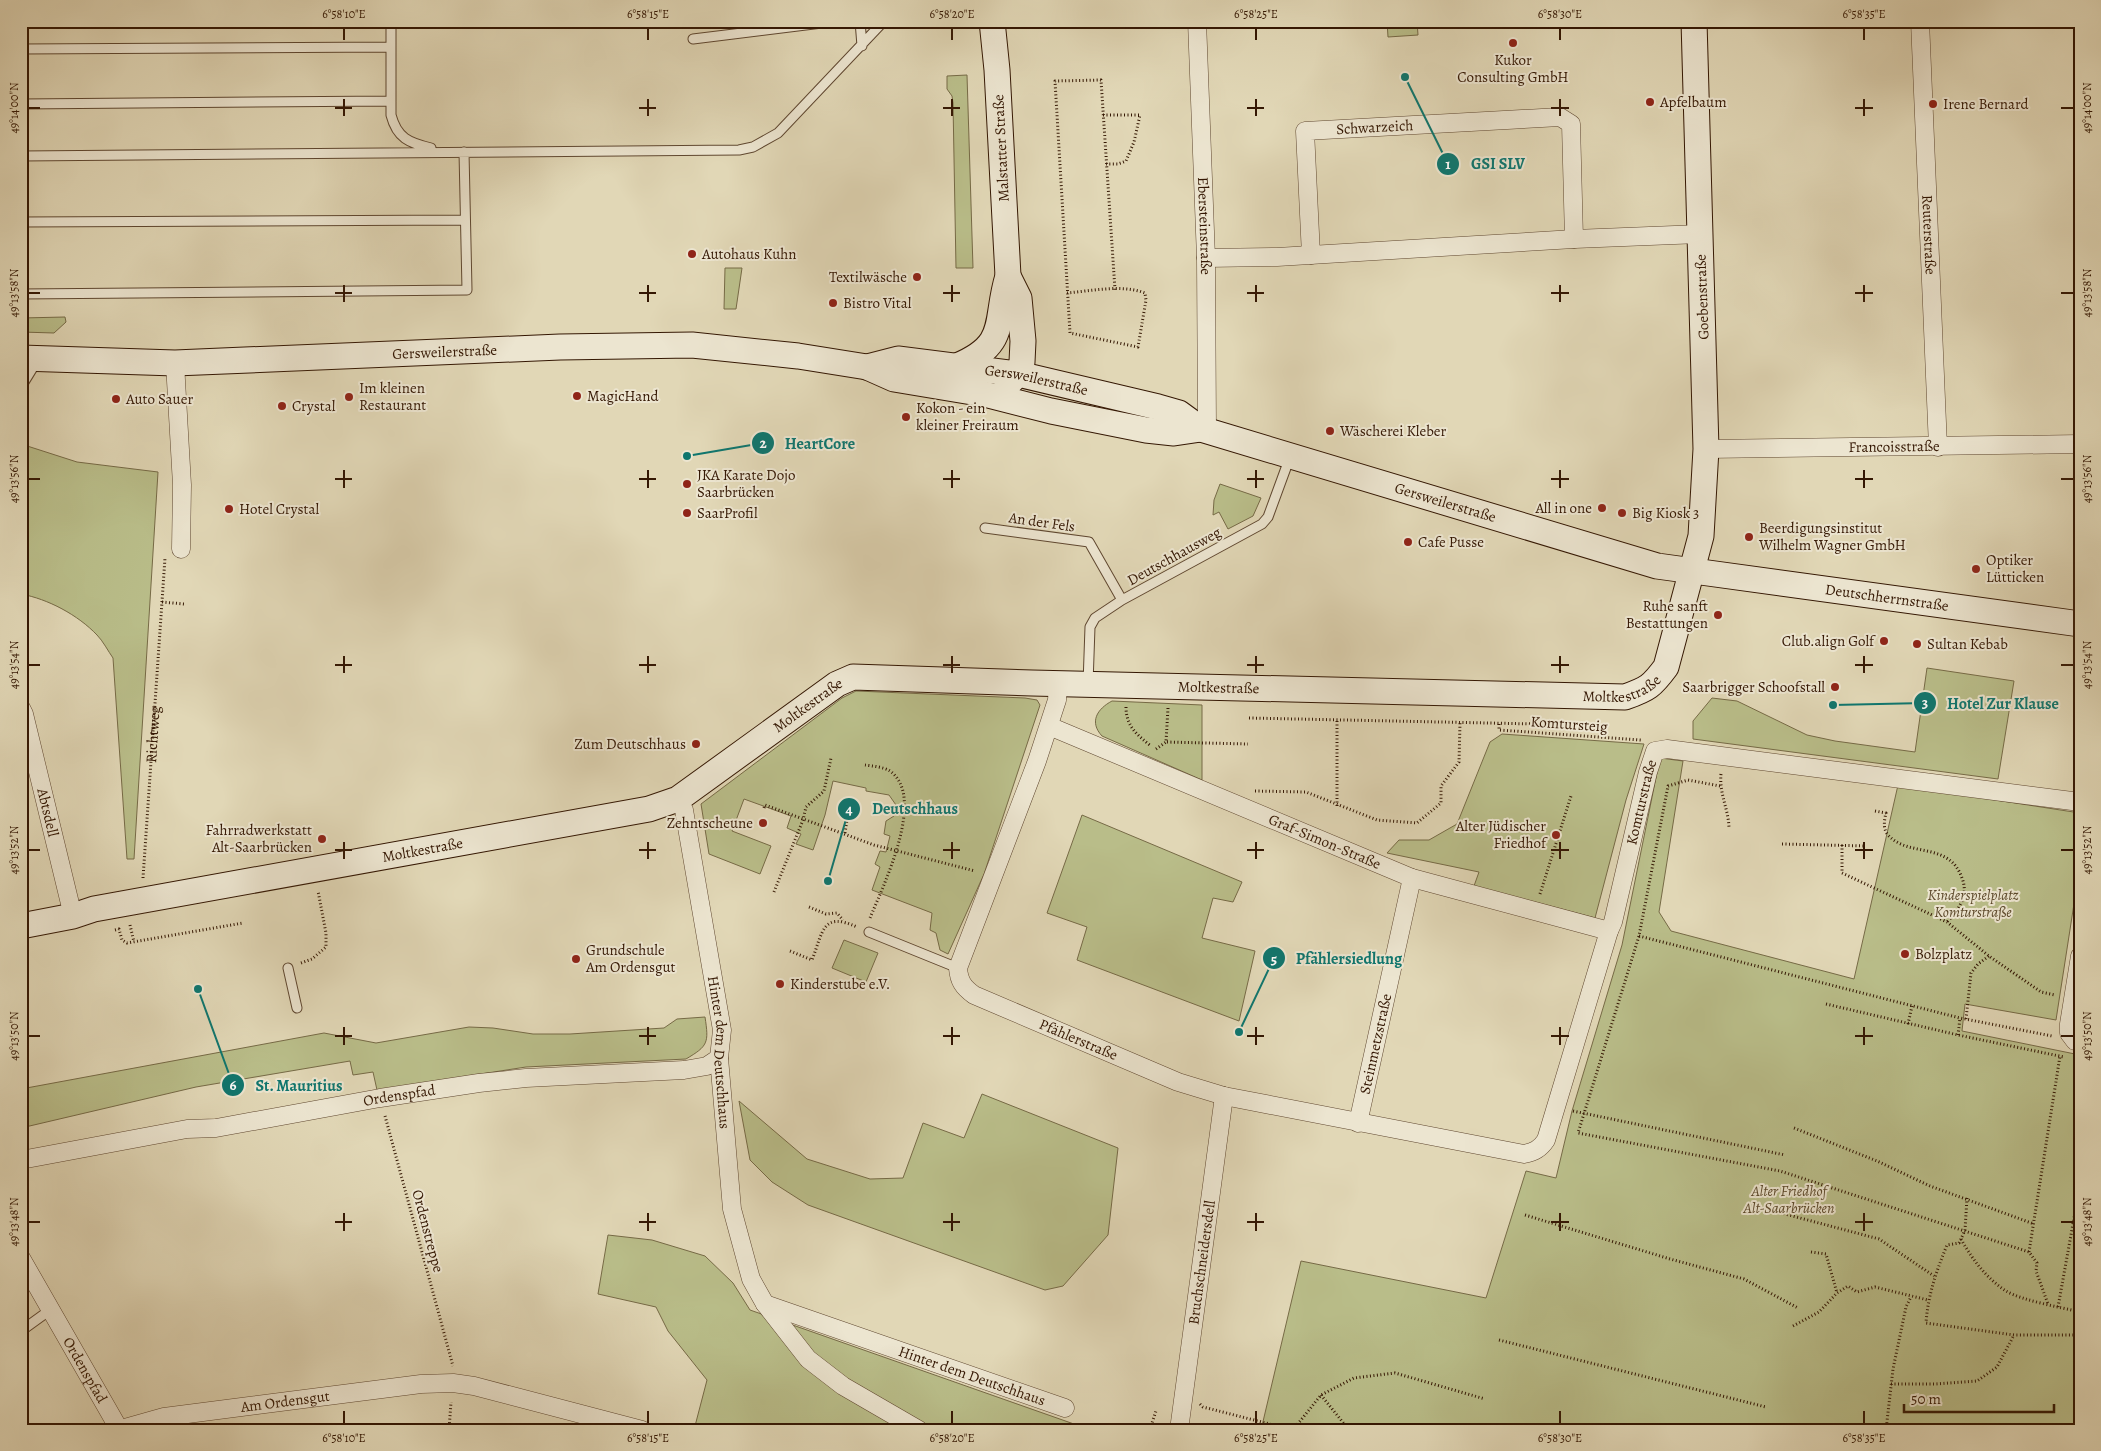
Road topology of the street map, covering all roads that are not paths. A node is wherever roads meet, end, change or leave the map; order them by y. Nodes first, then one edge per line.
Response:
1 (390, 21) edge
2 (838, 21) edge
3 (860, 21) edge
4 (884, 21) edge
5 (992, 21) edge
6 (1197, 21) edge
7 (1694, 21) edge
8 (1920, 21) edge
9 (693, 39) dead end
10 (862, 46) junction
11 (391, 47) junction
12 (21, 49) edge
13 (391, 101) junction
14 (21, 104) edge
15 (443, 152) junction
16 (464, 152) junction
17 (21, 156) edge
18 (466, 220) junction
19 (21, 222) edge
20 (1700, 234) junction
21 (1574, 239) junction
22 (1311, 255) junction
23 (1206, 258) junction
24 (1008, 276) junction
25 (21, 294) edge
26 (30, 358) edge
27 (175, 363) junction
28 (957, 366) junction
29 (867, 368) junction
30 (1002, 381) junction
31 (21, 387) edge
32 (1204, 430) junction
33 (2080, 444) edge
34 (1938, 447) junction
35 (1706, 449) junction
36 (1290, 457) junction
37 (985, 528) dead end
38 (181, 549) dead end
39 (1693, 571) junction
40 (1122, 600) junction
41 (2080, 624) edge
42 (1058, 684) junction
43 (1088, 684) junction
44 (21, 708) edge
45 (1049, 726) junction
46 (678, 799) junction
47 (2080, 802) edge
48 (1412, 878) junction
49 (73, 916) junction
50 (21, 926) edge
51 (867, 931) road end
52 (1609, 931) junction
53 (2080, 956) edge
54 (288, 968) road end
55 (958, 968) junction
56 (297, 1008) dead end
57 (2077, 1041) edge
58 (719, 1058) junction
59 (1224, 1096) junction
60 (1358, 1122) junction
61 (1510, 1152) joint
62 (21, 1160) edge
63 (21, 1258) edge
64 (765, 1304) junction
65 (50, 1310) junction
66 (21, 1330) edge
67 (1065, 1408) dead end
68 (118, 1430) edge
69 (642, 1430) edge
70 (918, 1430) edge
71 (1179, 1430) edge

1 - 11 lane
2 - 9 lane
3 - 10 lane
4 - 10 lane
5 - 24 main road, Malstatter Straße
6 - 23 street, Ebersteinstraße
7 - 20 main road, Goebenstraße
8 - 34 street, Reuterstraße
10 - 16 lane
11 - 12 lane
11 - 13 lane
13 - 14 lane
13 - 15 lane
15 - 16 lane
15 - 17 lane
16 - 18 lane
18 - 19 lane
18 - 25 lane
20 - 21 street
20 - 35 main road, Goebenstraße
21 - 22 street
21 - 22 street, Schwarzeich
22 - 23 street
23 - 32 street, Ebersteinstraße
24 - 28 main road, Malstatter Straße
24 - 30 main road, Malstatter Straße
26 - 27 main road, Gersweilerstraße
26 - 31 lane
27 - 29 main road, Gersweilerstraße
27 - 38 street
28 - 29 main road, Gersweilerstraße
28 - 30 main road, Gersweilerstraße
29 - 30 main road, Gersweilerstraße
30 - 32 main road, Gersweilerstraße
30 - 32 main road, Gersweilerstraße
32 - 36 main road, Gersweilerstraße
33 - 34 street, Francoisstraße
34 - 35 street, Francoisstraße
35 - 39 main road, Goebenstraße
36 - 39 main road, Gersweilerstraße
36 - 40 lane, Deutschhausweg
37 - 40 lane, An der Fels
39 - 41 main road, Deutschherrnstraße
39 - 43 main road, Moltkestraße
40 - 43 lane, Deutschhausweg
42 - 43 main road, Moltkestraße
42 - 45 street
42 - 46 main road, Moltkestraße
44 - 49 street, Abtsdell
45 - 48 street, Graf-Simon-Straße
45 - 55 street
46 - 49 main road, Moltkestraße
46 - 58 street, Hinter dem Deutschhaus
47 - 52 street, Komturstraße
48 - 52 street, Graf-Simon-Straße
48 - 60 street, Steinmetzstraße
49 - 50 main road, Moltkestraße
51 - 55 lane
52 - 61 street, Komturstraße
53 - 57 street
54 - 56 lane
55 - 59 street, Pfählerstraße
58 - 62 street, Ordenspfad
58 - 64 street, Hinter dem Deutschhaus
59 - 60 street, Pfählerstraße
59 - 71 street, Bruchschneidersdell
60 - 61 street, Pfählerstraße
63 - 65 street, Ordenspfad
64 - 67 street, Hinter dem Deutschhaus
64 - 70 street, Hinter dem Deutschhaus
65 - 66 lane
65 - 68 street, Ordenspfad
68 - 69 street, Am Ordensgut

